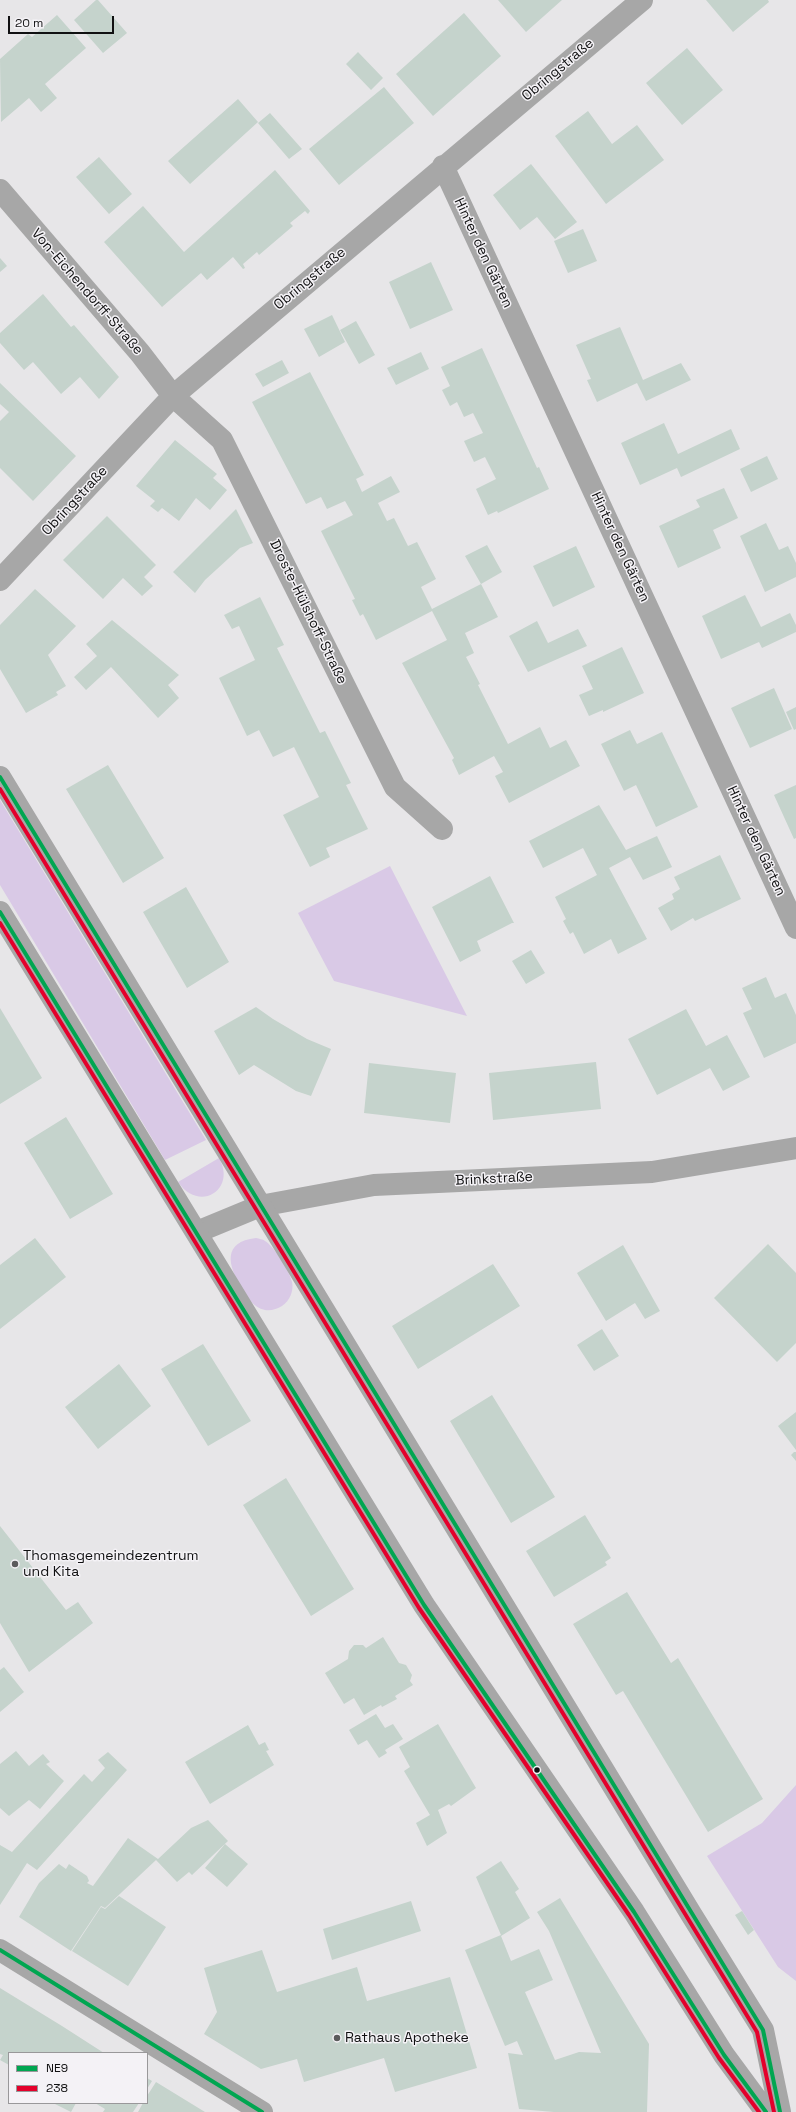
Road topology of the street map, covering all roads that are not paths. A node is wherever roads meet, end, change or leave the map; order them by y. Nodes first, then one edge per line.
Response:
1 (642, 0) edge
2 (443, 166) junction
3 (0, 190) edge
4 (173, 396) junction
5 (0, 580) edge
6 (0, 777) edge
7 (442, 829) dead end
8 (0, 912) edge
9 (796, 928) edge
10 (796, 1148) edge
11 (260, 1206) junction
12 (197, 1232) junction
13 (0, 1950) edge
14 (262, 2112) edge
15 (766, 2112) edge
16 (780, 2112) edge

1 - 2 street, Obringstraße
2 - 4 street, Obringstraße
2 - 9 street, Hinter den Gärten
3 - 4 street, Von-Eichendorff-Straße
4 - 5 street, Obringstraße
4 - 7 street, Droste-Hülshoff-Straße
6 - 11 street
8 - 12 street
10 - 11 street, Brinkstraße
11 - 12 street, Brinkstraße
11 - 16 street
12 - 15 street
13 - 14 street

